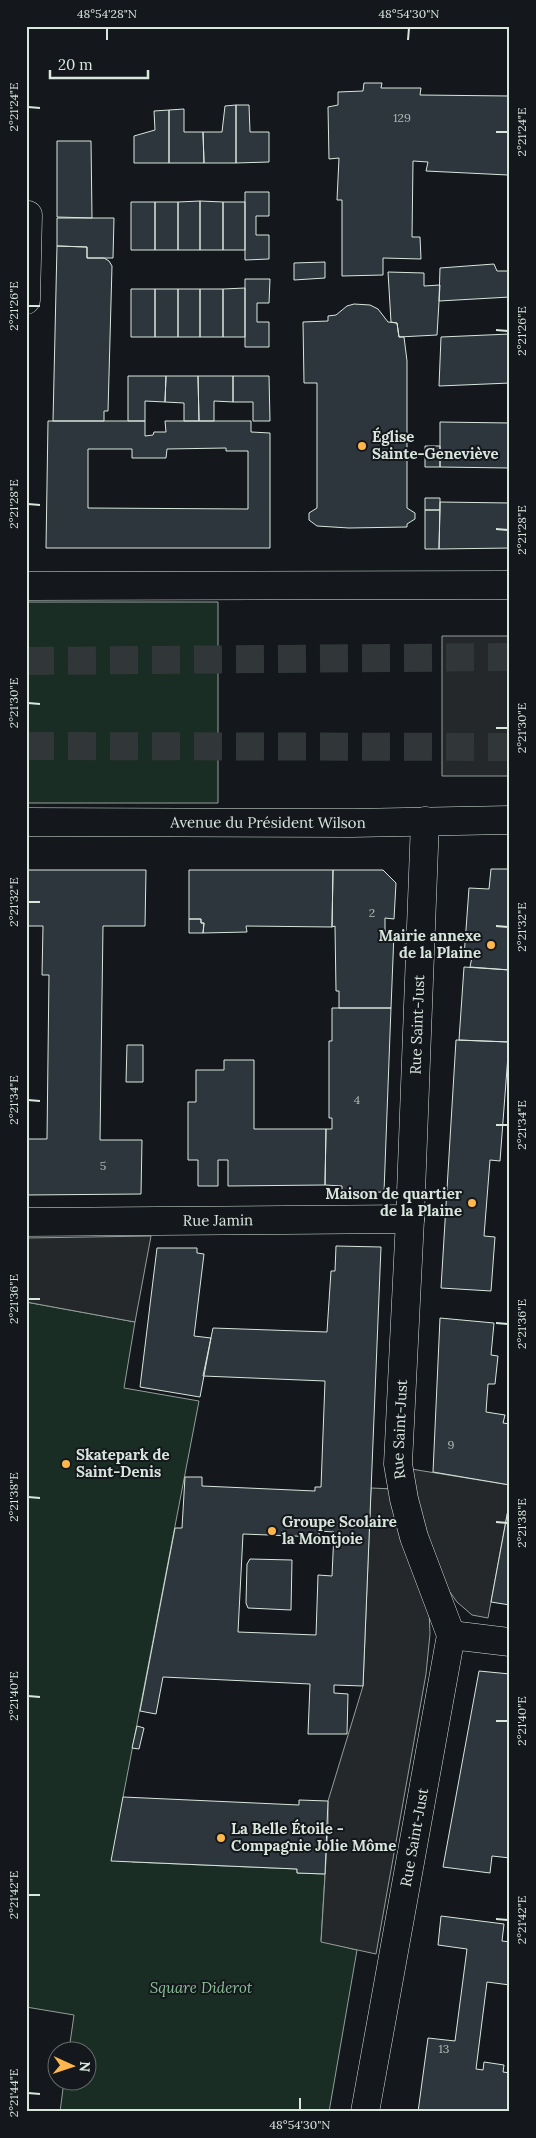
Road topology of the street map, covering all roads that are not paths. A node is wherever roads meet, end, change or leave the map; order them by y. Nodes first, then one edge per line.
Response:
1 (28, 214) dead end
2 (26, 300) edge
3 (510, 585) edge
4 (26, 586) edge
5 (510, 820) edge
6 (425, 821) junction
7 (26, 822) edge
8 (410, 1219) junction
9 (26, 1222) edge
10 (451, 1635) junction
11 (510, 1642) edge
12 (365, 2112) edge

1 - 2 street
3 - 4 street
5 - 6 street, Avenue du Président Wilson
6 - 7 street, Avenue du Président Wilson
6 - 8 street, Rue Saint-Just
8 - 9 street, Rue Jamin
8 - 10 street, Rue Saint-Just
10 - 11 street
10 - 12 street, Rue Saint-Just

